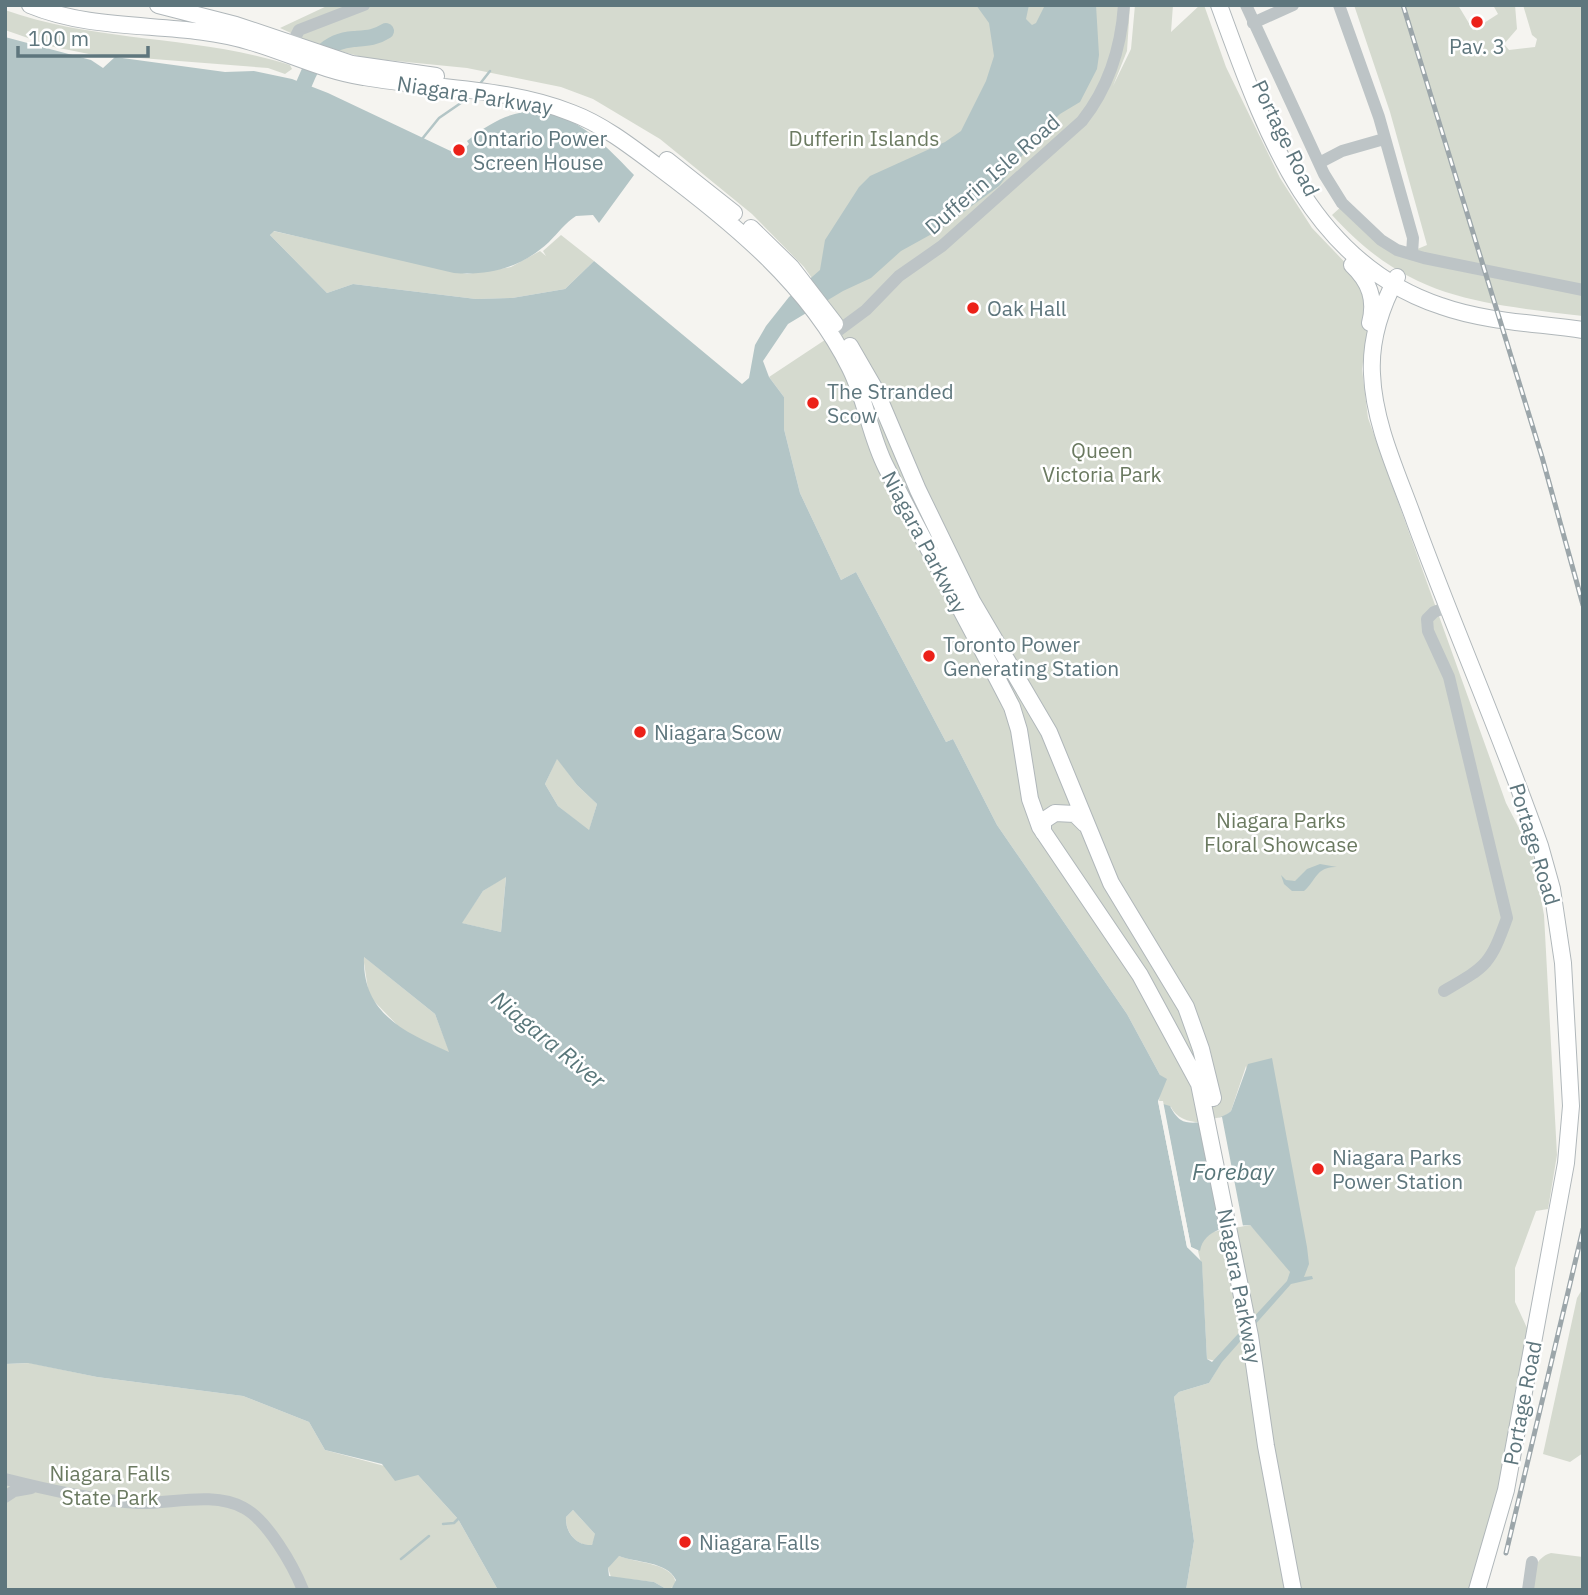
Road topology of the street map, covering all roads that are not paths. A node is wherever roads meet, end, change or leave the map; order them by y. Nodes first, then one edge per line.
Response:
1 (30, 5) edge
2 (158, 5) edge
3 (364, 5) edge
4 (1124, 5) edge
5 (1219, 5) edge
6 (1246, 5) edge
7 (1293, 5) edge
8 (1339, 5) edge
9 (1253, 23) junction
10 (296, 51) junction
11 (1264, 122) junction
12 (1384, 139) junction
13 (1319, 163) junction
14 (1412, 254) junction
15 (1395, 281) junction
16 (1583, 290) edge
17 (1583, 320) edge
18 (1583, 330) edge
19 (835, 333) junction
20 (1397, 473) junction
21 (1447, 607) junction
22 (1085, 824) junction
23 (1043, 832) junction
24 (1444, 991) dead end
25 (1212, 1116) junction
26 (1252, 1325) junction
27 (5, 1479) edge
28 (39, 1488) junction
29 (5, 1497) edge
30 (1532, 1562) dead end
31 (303, 1590) edge
32 (1293, 1590) edge
33 (1301, 1590) edge
34 (1477, 1590) edge
35 (1528, 1590) edge

1 - 10 main road, Niagara Parkway
2 - 10 main road
3 - 10 street
4 - 19 street, Dufferin Isle Road
5 - 11 main road, Portage Road
5 - 15 main road, Portage Road
6 - 9 street, Portage Road
7 - 9 street
8 - 12 street
9 - 13 street, Portage Road
10 - 19 main road, Niagara Parkway
11 - 15 main road, Portage Road
11 - 20 main road
12 - 13 street
12 - 14 street
13 - 14 street, Portage Road
14 - 16 street, Portage Road
15 - 17 main road
15 - 18 main road
15 - 20 main road, Portage Road
19 - 22 main road, Niagara Parkway
19 - 23 main road, Niagara Parkway
20 - 21 main road, Portage Road
21 - 24 street
21 - 34 main road, Portage Road
22 - 23 main road
22 - 25 main road, Niagara Parkway
23 - 25 main road, Niagara Parkway
25 - 26 main road, Niagara Parkway
26 - 32 main road, Niagara Parkway
26 - 33 main road, Niagara Parkway
27 - 28 street
28 - 29 street
28 - 31 street
30 - 35 street

